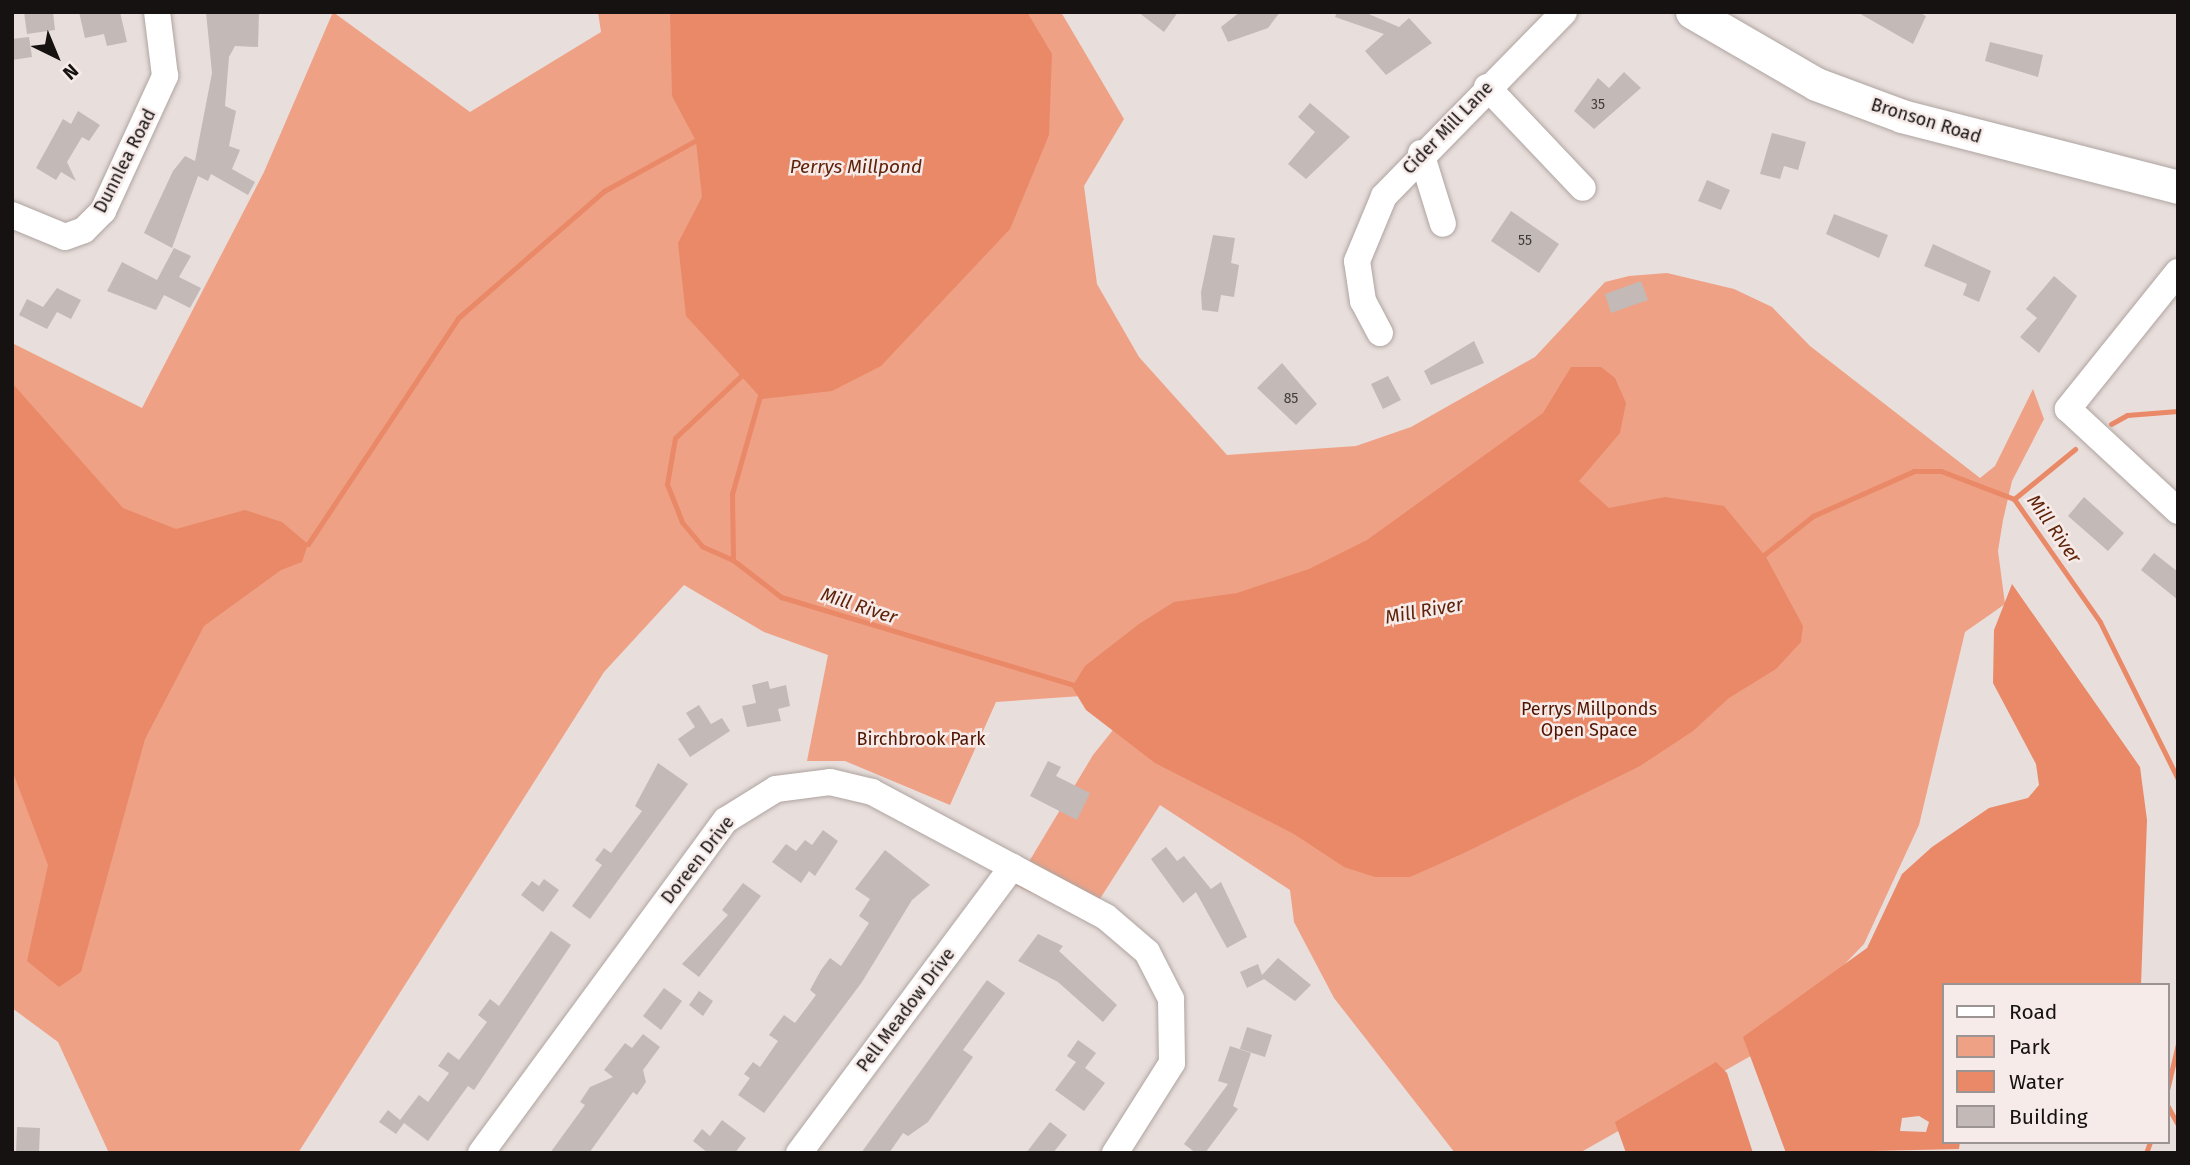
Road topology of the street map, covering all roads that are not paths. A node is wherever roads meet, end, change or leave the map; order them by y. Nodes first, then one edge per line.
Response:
1 (158, 12) edge
2 (1563, 12) edge
3 (1692, 12) edge
4 (1730, 23) edge
5 (1487, 87) junction
6 (1421, 153) junction
7 (2178, 187) edge
8 (1583, 188) dead end
9 (12, 215) edge
10 (1443, 224) dead end
11 (2178, 272) edge
12 (1380, 333) dead end
13 (2178, 511) edge
14 (1012, 867) junction
15 (481, 1153) edge
16 (799, 1153) edge
17 (1115, 1153) edge

1 - 9 street, Dunnlea Road
2 - 5 street, Cider Mill Lane
3 - 4 main road, Bronson Road
4 - 7 main road, Bronson Road
5 - 6 street, Cider Mill Lane
5 - 8 street
6 - 10 street
6 - 12 street, Cider Mill Lane
11 - 13 street
14 - 15 street, Doreen Drive
14 - 16 street, Pell Meadow Drive
14 - 17 street, Doreen Drive

